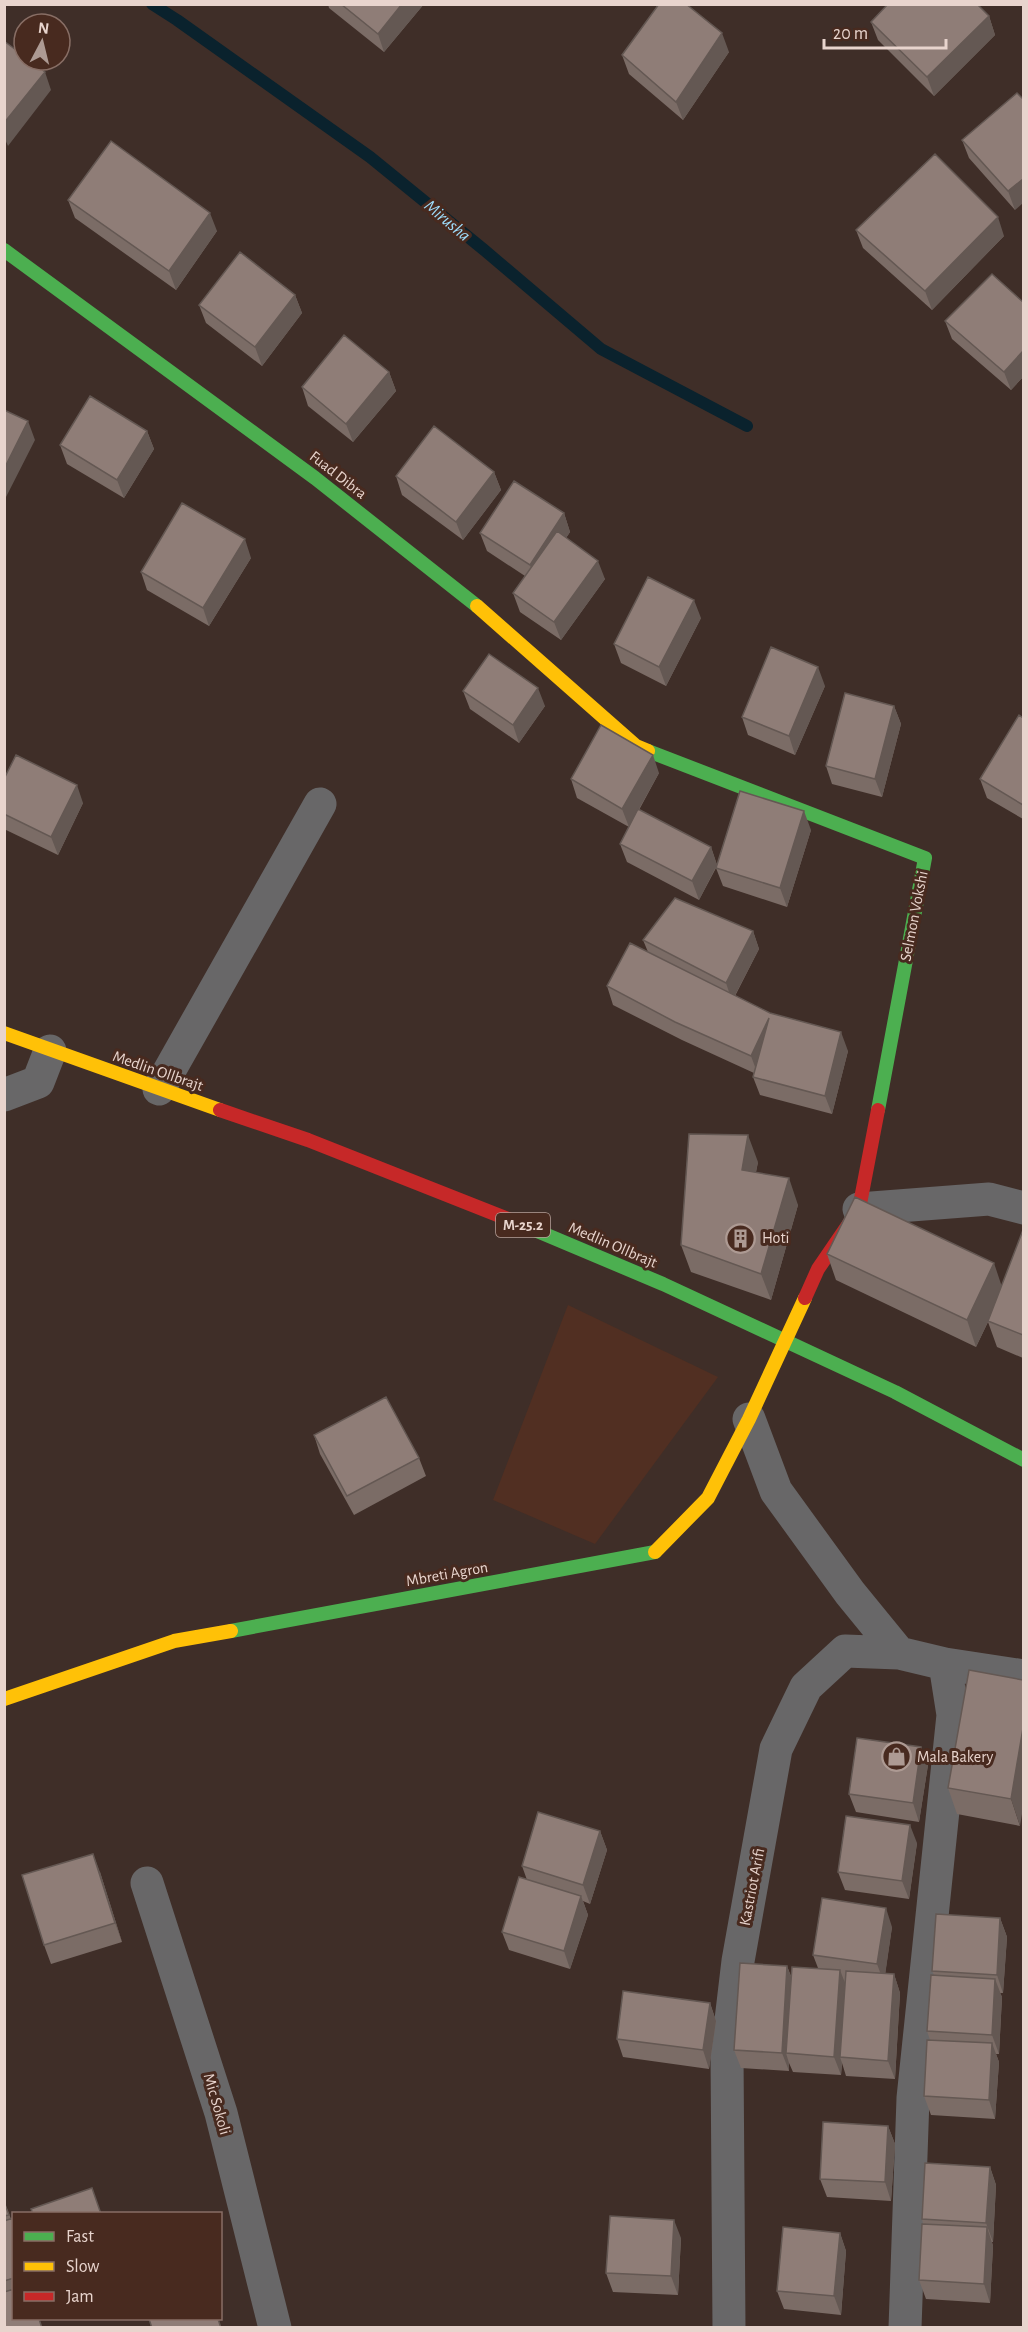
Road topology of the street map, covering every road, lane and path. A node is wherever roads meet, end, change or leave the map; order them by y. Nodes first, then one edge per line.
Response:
1 (4, 250) edge
2 (636, 746) joint
3 (320, 804) dead end
4 (4, 1033) edge
5 (50, 1051) junction
6 (159, 1089) junction
7 (4, 1095) edge
8 (1023, 1208) edge
9 (859, 1209) junction
10 (785, 1341) junction
11 (749, 1419) junction
12 (1023, 1460) edge
13 (899, 1653) junction
14 (945, 1664) junction
15 (1023, 1676) edge
16 (4, 1699) edge
17 (147, 1883) dead end
18 (275, 2328) edge
19 (729, 2328) edge
20 (905, 2328) edge

1 - 2 street, Fuad Dibra
2 - 9 street, Selmon Vokshi
3 - 6 street
4 - 5 street, Medlin Ollbrajt / M-25.2
5 - 6 street, Medlin Ollbrajt / M-25.2
5 - 7 street
6 - 10 street, Medlin Ollbrajt / M-25.2
8 - 9 street
9 - 10 street, Selmon Vokshi
10 - 11 street, Mbreti Agron
10 - 12 street, Medlin Ollbrajt / M-25.2
11 - 13 street
11 - 16 street, Mbreti Agron
13 - 14 street, Kastriot Arifi
13 - 19 street, Kastriot Arifi
14 - 15 street, Kastriot Arifi
14 - 20 street
17 - 18 street, Mic Sokoli

